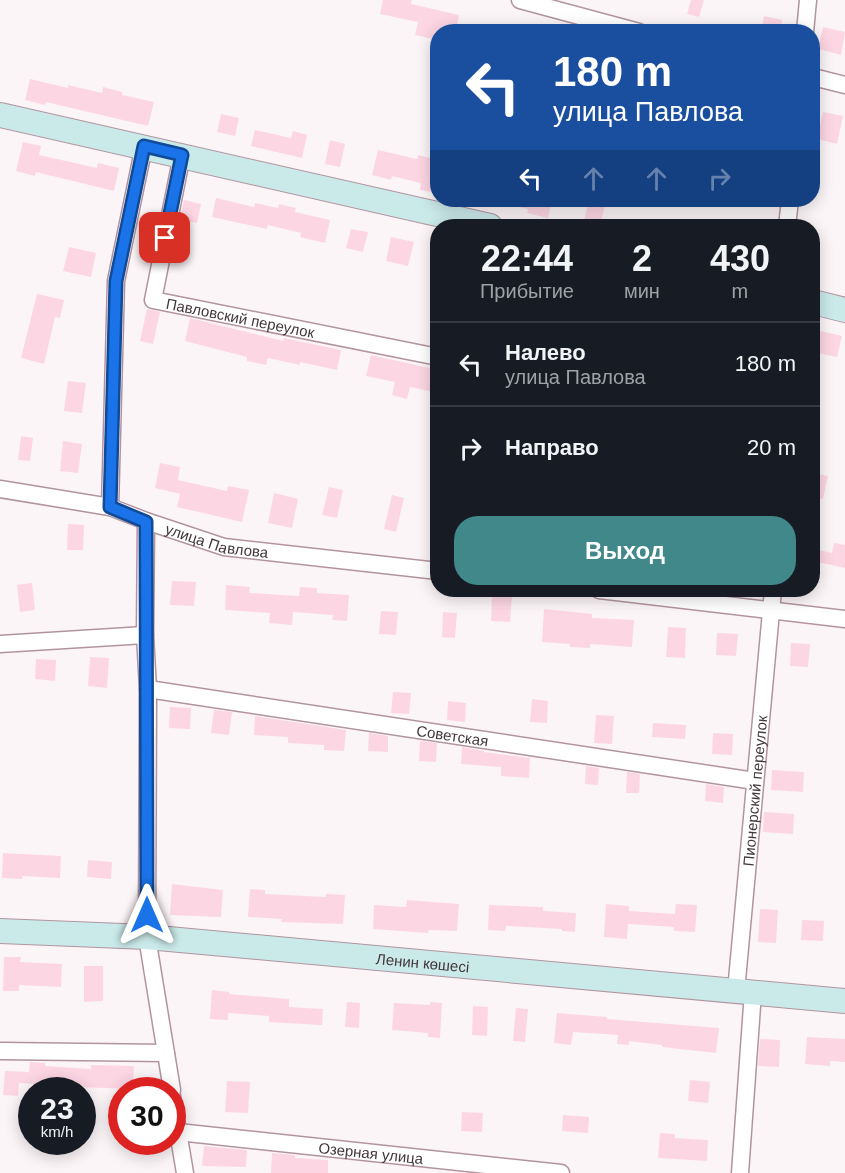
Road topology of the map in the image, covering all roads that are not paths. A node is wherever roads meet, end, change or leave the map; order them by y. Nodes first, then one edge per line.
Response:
1 (520, 0) edge
2 (808, 0) edge
3 (609, 24) edge
4 (806, 24) edge
5 (820, 79) edge
6 (845, 85) edge
7 (0, 115) edge
8 (144, 146) junction
9 (182, 155) junction
10 (460, 219) edge
11 (820, 304) edge
12 (845, 310) edge
13 (430, 355) edge
14 (0, 489) edge
15 (110, 507) junction
16 (146, 522) junction
17 (430, 570) edge
18 (662, 597) edge
19 (772, 597) edge
20 (771, 609) junction
21 (845, 619) edge
22 (145, 635) junction
23 (0, 644) edge
24 (148, 689) junction
25 (755, 781) junction
26 (0, 931) edge
27 (147, 938) junction
28 (744, 992) junction
29 (845, 1001) edge
30 (0, 1051) edge
31 (166, 1053) junction
32 (170, 1077) edge
33 (186, 1133) edge
34 (182, 1155) edge
35 (185, 1173) edge
36 (561, 1173) edge
37 (740, 1173) edge

1 - 3 street
2 - 4 street
5 - 6 street
7 - 8 street
8 - 9 street
8 - 15 street
9 - 10 street
9 - 13 street, Павловский переулок
11 - 12 street
14 - 15 street, улица Павлова
15 - 16 street, улица Павлова
16 - 17 street, улица Павлова
16 - 22 street
18 - 20 street
19 - 20 street, Пионерский переулок
20 - 21 street
20 - 25 street, Пионерский переулок
22 - 23 street
22 - 24 street
24 - 25 street, Советская
24 - 27 street
25 - 28 street, Пионерский переулок
26 - 27 street, Ленин көшесі
27 - 28 street, Ленин көшесі
27 - 31 street
28 - 29 street, Ленин көшесі
28 - 37 street, Пионерский переулок
30 - 31 street
31 - 32 street
33 - 36 street, Озерная улица
34 - 35 street

